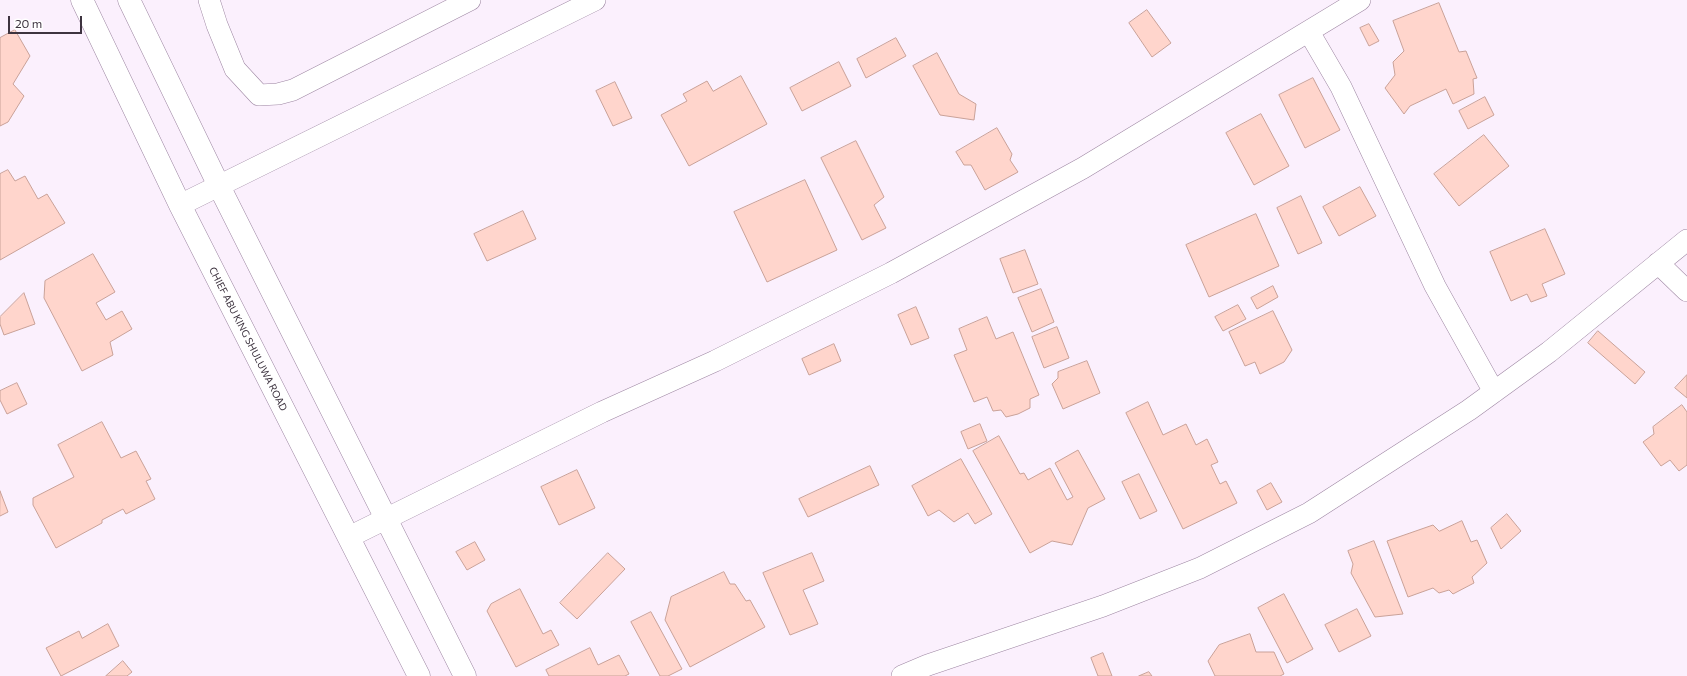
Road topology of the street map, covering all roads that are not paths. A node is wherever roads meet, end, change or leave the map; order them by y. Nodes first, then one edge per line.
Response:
1 (82, 0) edge
2 (129, 0) edge
3 (209, 0) edge
4 (470, 0) edge
5 (595, 0) edge
6 (1360, 0) edge
7 (1309, 32) junction
8 (219, 186) junction
9 (180, 205) junction
10 (1687, 240) edge
11 (1658, 263) junction
12 (1687, 291) edge
13 (1494, 392) junction
14 (385, 519) junction
15 (349, 537) junction
16 (419, 676) edge
17 (465, 676) edge
18 (902, 676) edge

1 - 9 street, CHIEF ABU KING SHULUWA ROAD
2 - 8 street
3 - 4 street
5 - 8 street
6 - 7 street
7 - 13 street
7 - 14 street
8 - 9 street
8 - 14 street
9 - 15 street, CHIEF ABU KING SHULUWA ROAD
10 - 11 street
11 - 12 street
11 - 13 street
13 - 18 street
14 - 15 street
14 - 17 street
15 - 16 street, CHIEF ABU KING SHULUWA ROAD

